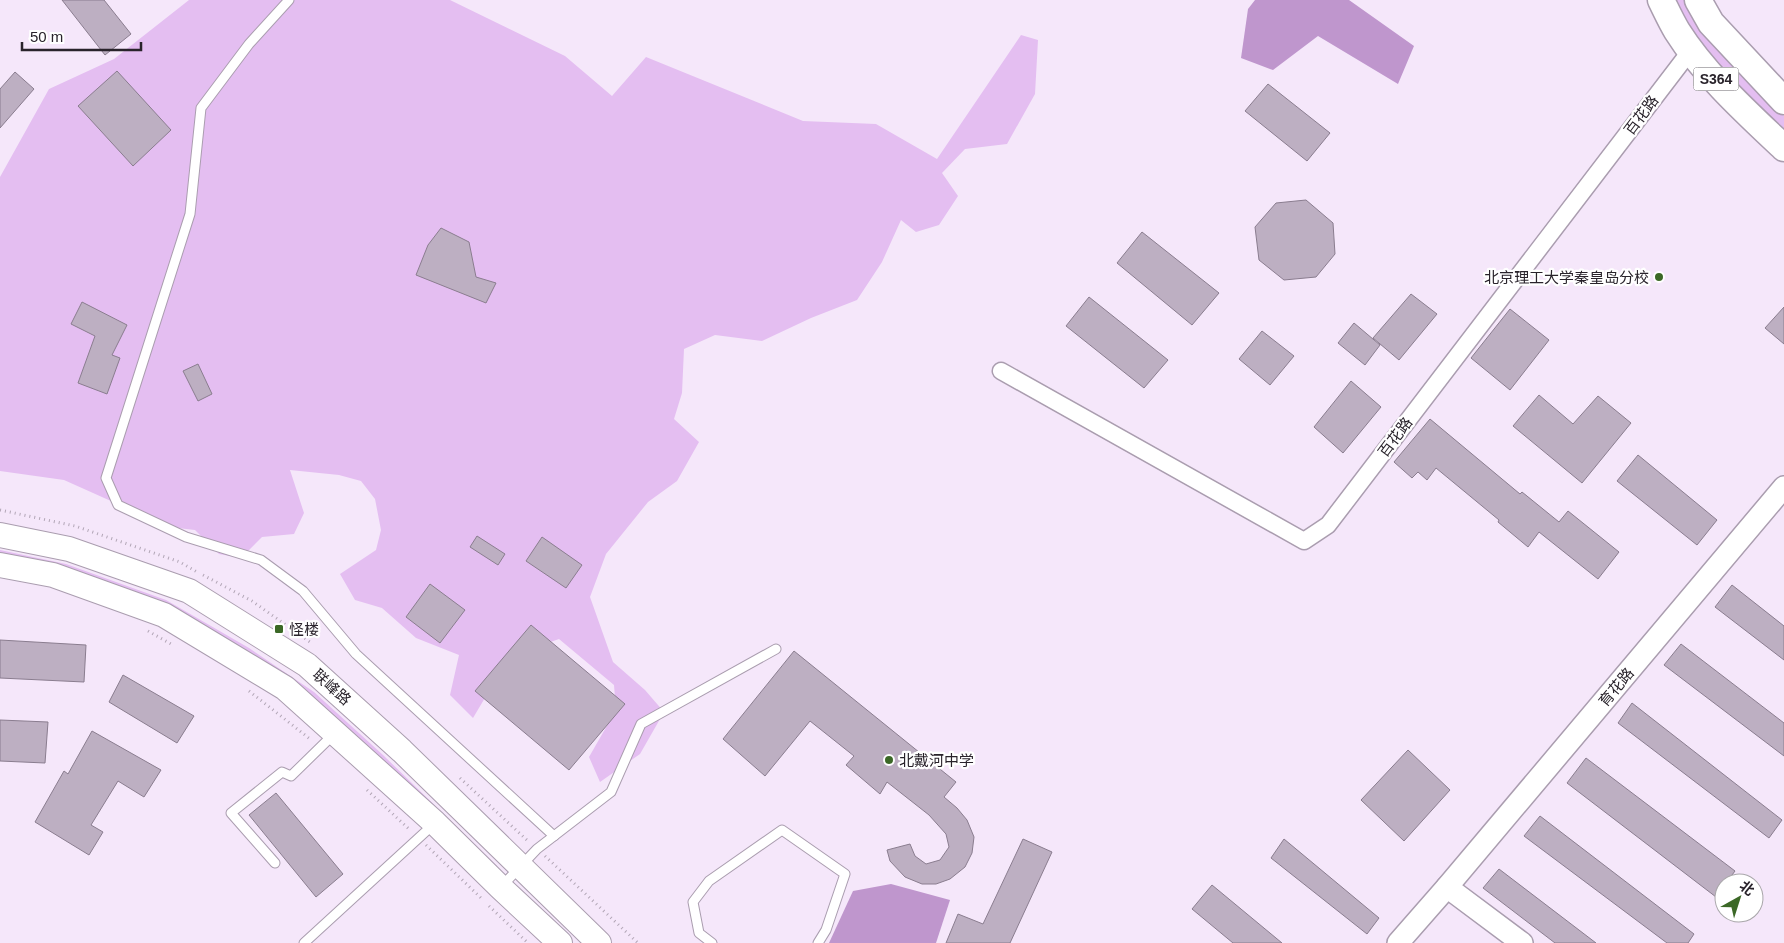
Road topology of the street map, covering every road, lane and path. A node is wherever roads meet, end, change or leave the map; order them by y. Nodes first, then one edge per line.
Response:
1 (289, 0) edge
2 (1661, 0) edge
3 (1698, 0) edge
4 (1691, 50) junction
5 (1784, 101) edge
6 (1784, 148) edge
7 (1001, 372) dead end
8 (1784, 488) edge
9 (0, 534) edge
10 (0, 565) edge
11 (143, 628) dead end
12 (175, 646) dead end
13 (776, 649) dead end
14 (247, 689) dead end
15 (328, 740) junction
16 (362, 786) dead end
17 (427, 830) junction
18 (554, 836) junction
19 (275, 863) dead end
20 (520, 867) junction
21 (500, 887) junction
22 (1447, 887) junction
23 (304, 943) edge
24 (528, 943) edge
25 (560, 943) edge
26 (599, 943) edge
27 (712, 943) edge
28 (818, 943) edge
29 (1398, 943) edge
30 (1522, 943) edge

1 - 18 lane
2 - 4 main road, S364
3 - 5 main road, S364
4 - 6 main road, S364
4 - 7 street, 百花路
8 - 22 street, 育花路
9 - 20 main road, 联峰路
10 - 15 main road
11 - 12 path
13 - 18 lane
14 - 15 path
15 - 17 main road
15 - 19 lane
16 - 17 path
17 - 21 main road
17 - 23 lane
17 - 24 path
18 - 20 lane
20 - 21 lane
20 - 26 main road, 联峰路
21 - 25 main road
22 - 29 street, 育花路
22 - 30 street
27 - 28 lane

